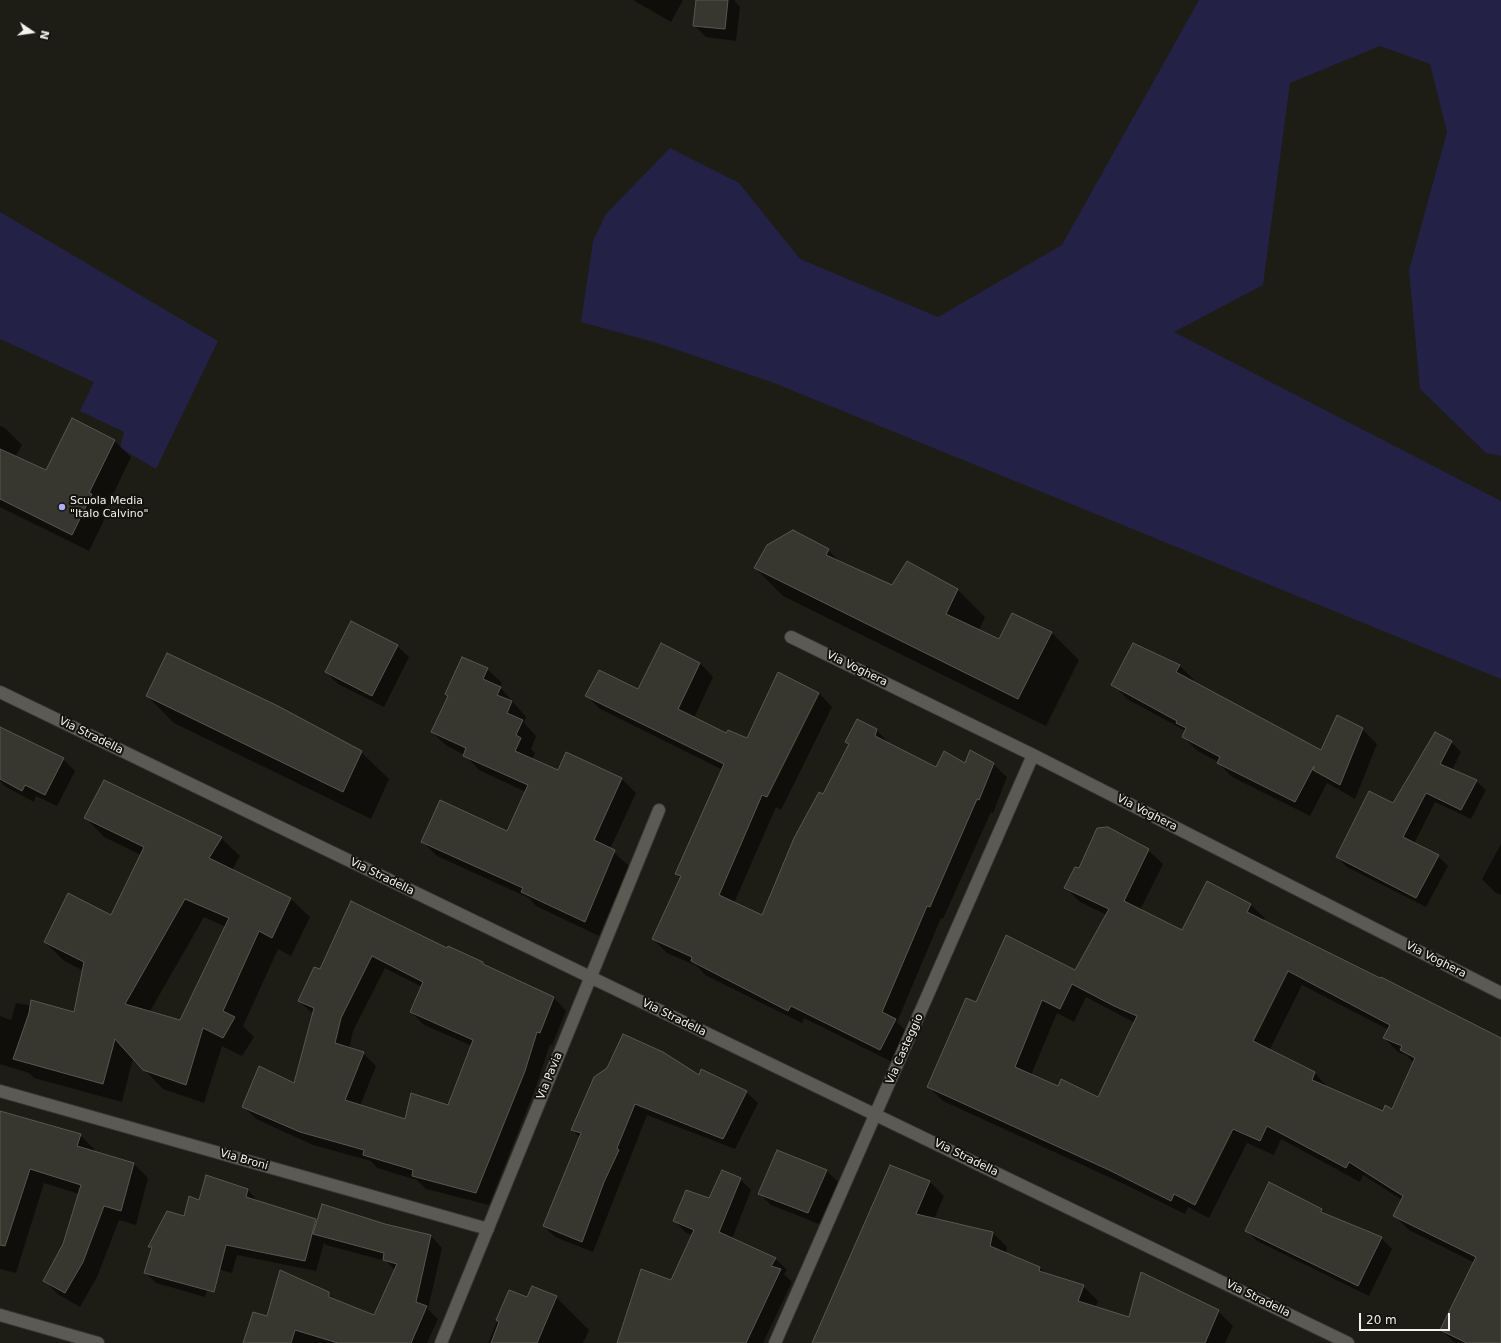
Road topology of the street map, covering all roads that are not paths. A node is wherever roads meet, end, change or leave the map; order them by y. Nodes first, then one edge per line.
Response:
1 (791, 636) dead end
2 (0, 692) edge
3 (1033, 755) junction
4 (659, 810) dead end
5 (590, 977) junction
6 (1501, 993) edge
7 (0, 1091) edge
8 (876, 1115) junction
9 (488, 1229) junction
10 (0, 1315) edge
11 (98, 1343) edge
12 (441, 1343) edge
13 (775, 1343) edge
14 (1348, 1343) edge

1 - 3 street, Via Voghera
2 - 5 street, Via Stradella
3 - 6 street, Via Voghera
3 - 8 street, Via Casteggio
4 - 5 street, Via Pavia
5 - 8 street, Via Stradella
5 - 9 street, Via Pavia
7 - 9 street, Via Broni
8 - 13 street, Via Casteggio
8 - 14 street, Via Stradella
9 - 12 street, Via Pavia
10 - 11 street

